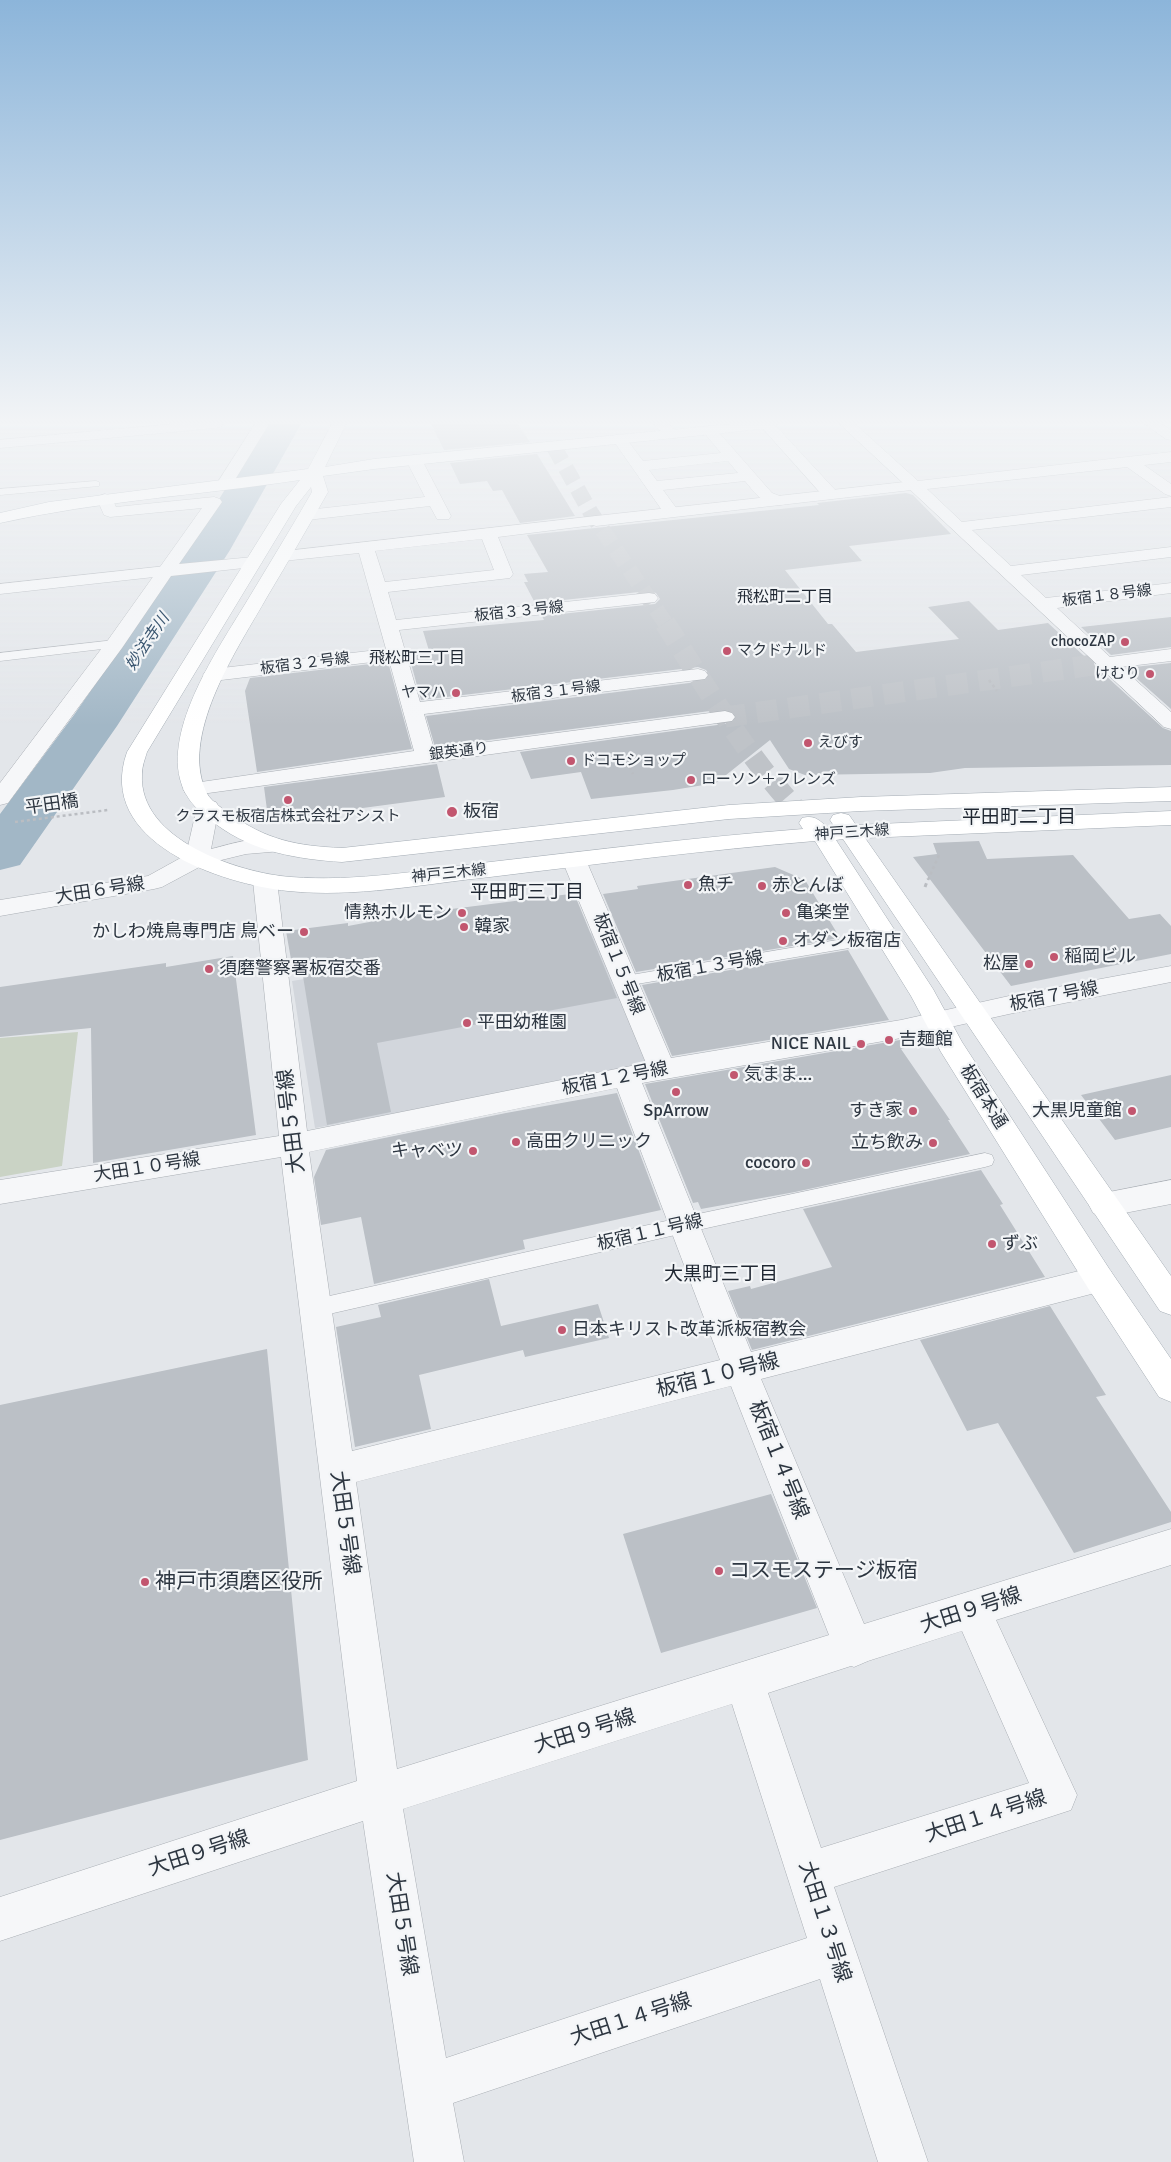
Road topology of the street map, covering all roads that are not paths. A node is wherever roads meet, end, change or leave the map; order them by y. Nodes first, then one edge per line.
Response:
1 (201, 525) edge
2 (276, 525) edge
3 (301, 525) edge
4 (447, 525) edge
5 (570, 525) edge
6 (957, 525) edge
7 (977, 525) edge
8 (959, 527) junction
9 (489, 534) junction
10 (454, 538) junction
11 (366, 548) junction
12 (1171, 552) edge
13 (283, 556) junction
14 (253, 562) junction
15 (174, 570) junction
16 (1009, 571) junction
17 (378, 588) junction
18 (1171, 588) edge
19 (0, 589) edge
20 (649, 598) dead end
21 (1044, 604) junction
22 (388, 626) junction
23 (115, 644) junction
24 (397, 653) junction
25 (1171, 654) edge
26 (0, 657) edge
27 (1107, 663) junction
28 (212, 675) junction
29 (698, 675) dead end
30 (413, 709) junction
31 (725, 717) tunnel mouth
32 (1171, 723) edge
33 (426, 756) junction
34 (194, 789) junction
35 (1171, 794) edge
36 (0, 798) edge
37 (832, 806) junction
38 (208, 807) junction
39 (795, 808) junction
40 (1171, 818) edge
41 (850, 833) junction
42 (822, 835) junction
43 (274, 846) junction
44 (197, 859) junction
45 (574, 860) junction
46 (265, 881) junction
47 (2, 909) edge
48 (855, 942) dead end
49 (1171, 974) edge
50 (625, 981) junction
51 (974, 1013) junction
52 (938, 1021) junction
53 (662, 1069) junction
54 (626, 1076) junction
55 (294, 1144) junction
56 (985, 1160) dead end
57 (0, 1192) edge
58 (1171, 1192) edge
59 (1104, 1205) junction
60 (684, 1225) junction
61 (1099, 1279) junction
62 (1171, 1302) edge
63 (316, 1308) junction
64 (741, 1370) junction
65 (1171, 1387) edge
66 (338, 1471) junction
67 (1171, 1547) edge
68 (972, 1610) junction
69 (854, 1648) junction
70 (745, 1682) junction
71 (380, 1795) junction
72 (808, 1874) junction
73 (0, 1919) edge
74 (834, 1952) junction
75 (427, 2088) junction
76 (439, 2162) edge
77 (903, 2162) edge

1 - 15 street
2 - 14 main road, 神戸三木線
3 - 13 main road, 神戸三木線
4 - 10 street
5 - 9 street
6 - 8 street
7 - 8 street
8 - 16 street
9 - 10 street
9 - 17 street
10 - 11 street
11 - 13 street
11 - 17 street
12 - 16 street
13 - 28 main road, 神戸三木線
14 - 15 street
14 - 44 main road, 神戸三木線
15 - 19 street
15 - 23 street
16 - 21 street
17 - 22 street
18 - 21 street, 板宿１８号線
20 - 22 street, 板宿３３号線
21 - 27 street
22 - 24 street
23 - 26 lane
23 - 36 street
24 - 28 street, 板宿３２号線
24 - 30 street
25 - 27 street
27 - 32 street
28 - 34 main road, 神戸三木線
29 - 30 street, 板宿３１号線
30 - 33 street
31 - 33 street, 銀英通り
33 - 34 street, 銀英通り
34 - 38 main road, 神戸三木線
35 - 37 main road, 神戸三木線
37 - 39 main road, 神戸三木線
37 - 41 main road
38 - 43 main road, 神戸三木線
38 - 44 street
39 - 42 main road, 板宿本通
39 - 43 main road, 神戸三木線
40 - 41 main road, 神戸三木線
41 - 42 main road, 神戸三木線
41 - 51 main road
42 - 45 main road, 神戸三木線
42 - 52 main road, 板宿本通
43 - 44 street, 大田６号線
44 - 46 main road, 神戸三木線
44 - 47 street, 大田６号線
45 - 46 main road, 神戸三木線
45 - 50 street, 板宿１５号線
46 - 55 street, 大田５号線
48 - 50 lane, 板宿１３号線
49 - 51 street, 板宿７号線
50 - 53 street, 板宿１５号線
51 - 52 street, 板宿７号線
51 - 59 main road
52 - 53 street, 板宿１２号線
52 - 61 main road, 板宿本通
53 - 54 street, 板宿１２号線
54 - 55 street, 板宿１２号線
54 - 60 street, 板宿１４号線
55 - 57 street, 大田１０号線
55 - 63 street, 大田５号線
56 - 60 lane, 板宿１１号線
58 - 59 street
59 - 62 main road
60 - 63 lane, 板宿１１号線
60 - 64 street, 板宿１４号線
61 - 64 street, 板宿１０号線
61 - 65 main road, 板宿本通
63 - 66 street, 大田５号線
64 - 66 street, 板宿１０号線
64 - 69 street, 板宿１４号線
66 - 71 street, 大田５号線
67 - 68 street, 大田９号線
68 - 69 street, 大田９号線
68 - 72 street, 大田１４号線
69 - 70 street, 大田９号線
70 - 71 street, 大田９号線
70 - 72 street, 大田１３号線
71 - 73 street, 大田９号線
71 - 75 street, 大田５号線
72 - 74 street, 大田１３号線
74 - 75 street, 大田１４号線
74 - 77 street, 大田１３号線
75 - 76 street, 大田５号線

